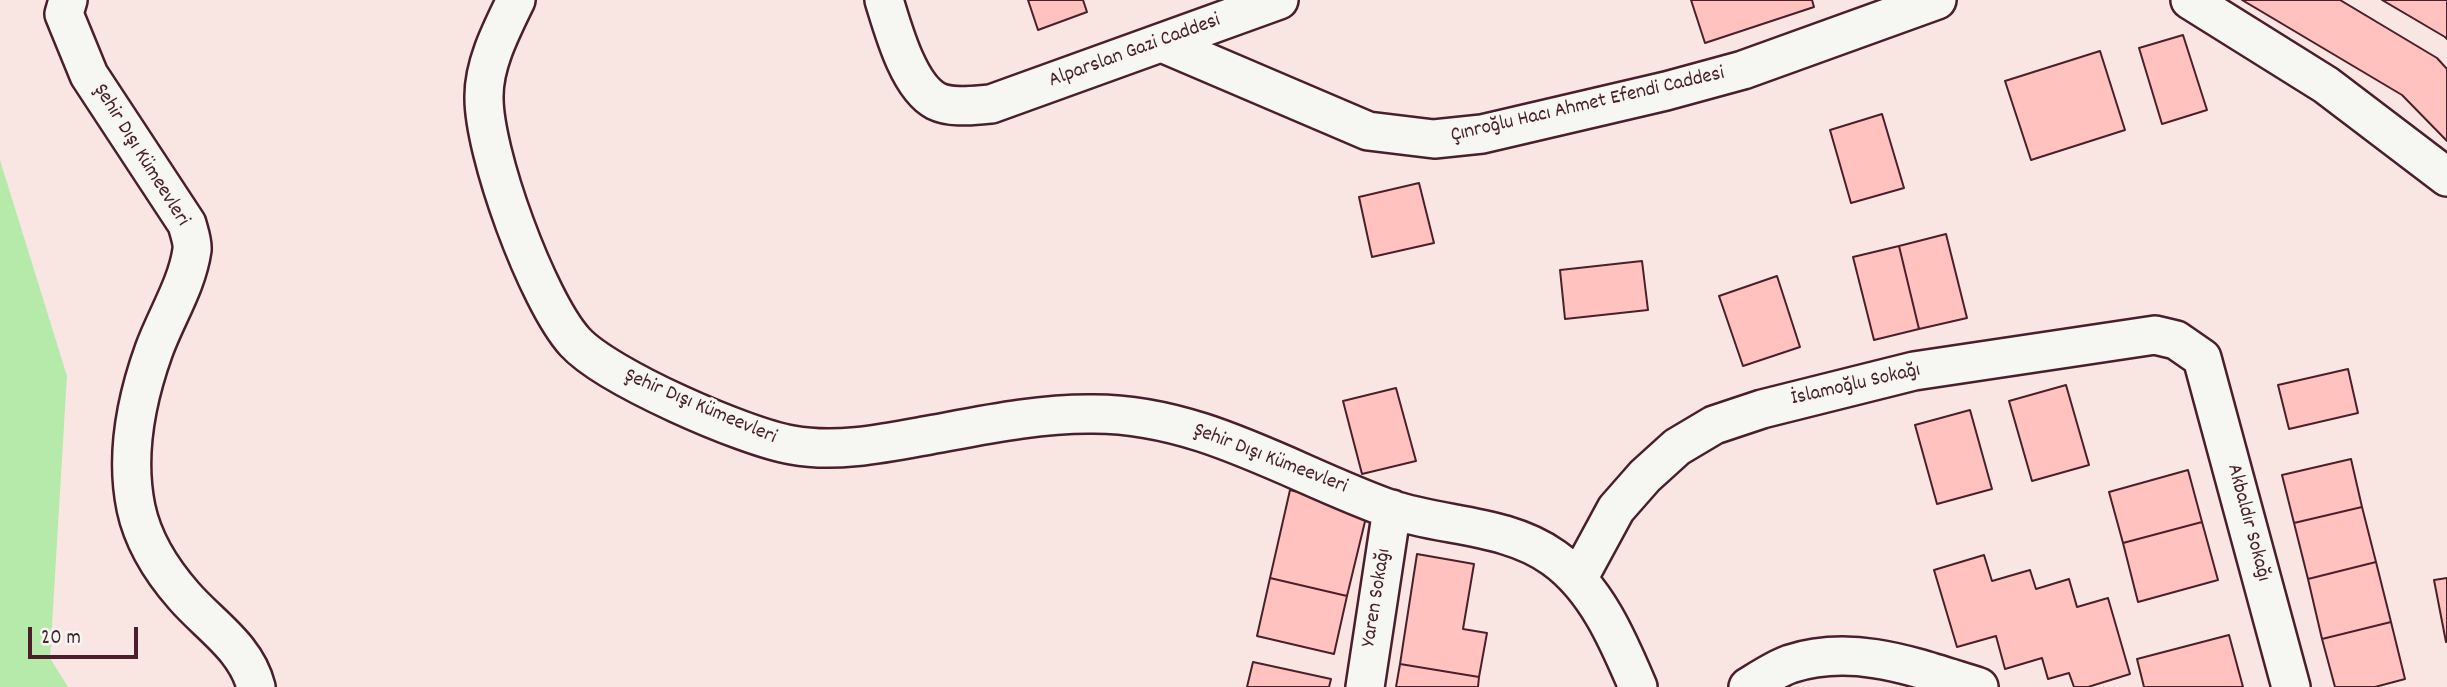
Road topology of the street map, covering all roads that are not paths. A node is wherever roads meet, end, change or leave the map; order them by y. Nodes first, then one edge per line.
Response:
1 (68, 0) edge
2 (516, 0) edge
3 (884, 0) edge
4 (1279, 0) edge
5 (1937, 0) edge
6 (2190, 0) edge
7 (1162, 43) junction
8 (2447, 177) edge
9 (2202, 358) joint
10 (1392, 509) junction
11 (1578, 579) junction
12 (256, 687) edge
13 (1365, 687) edge
14 (1638, 687) edge
15 (1748, 687) edge
16 (1979, 687) edge
17 (2291, 687) edge

1 - 12 street, Şehir Dışı Kümeevleri
2 - 10 street, Şehir Dışı Kümeevleri
3 - 7 street, Alparslan Gazi Caddesi
4 - 7 street, Alparslan Gazi Caddesi
5 - 7 street, Çınroğlu Hacı Ahmet Efendi Caddesi
6 - 8 street
9 - 11 street, İslamoğlu Sokağı
9 - 17 street, Akbaldır Sokağı
10 - 11 street, Şehir Dışı Kümeevleri
10 - 13 street, Yaren Sokağı
11 - 14 street, Şehir Dışı Kümeevleri
15 - 16 street

